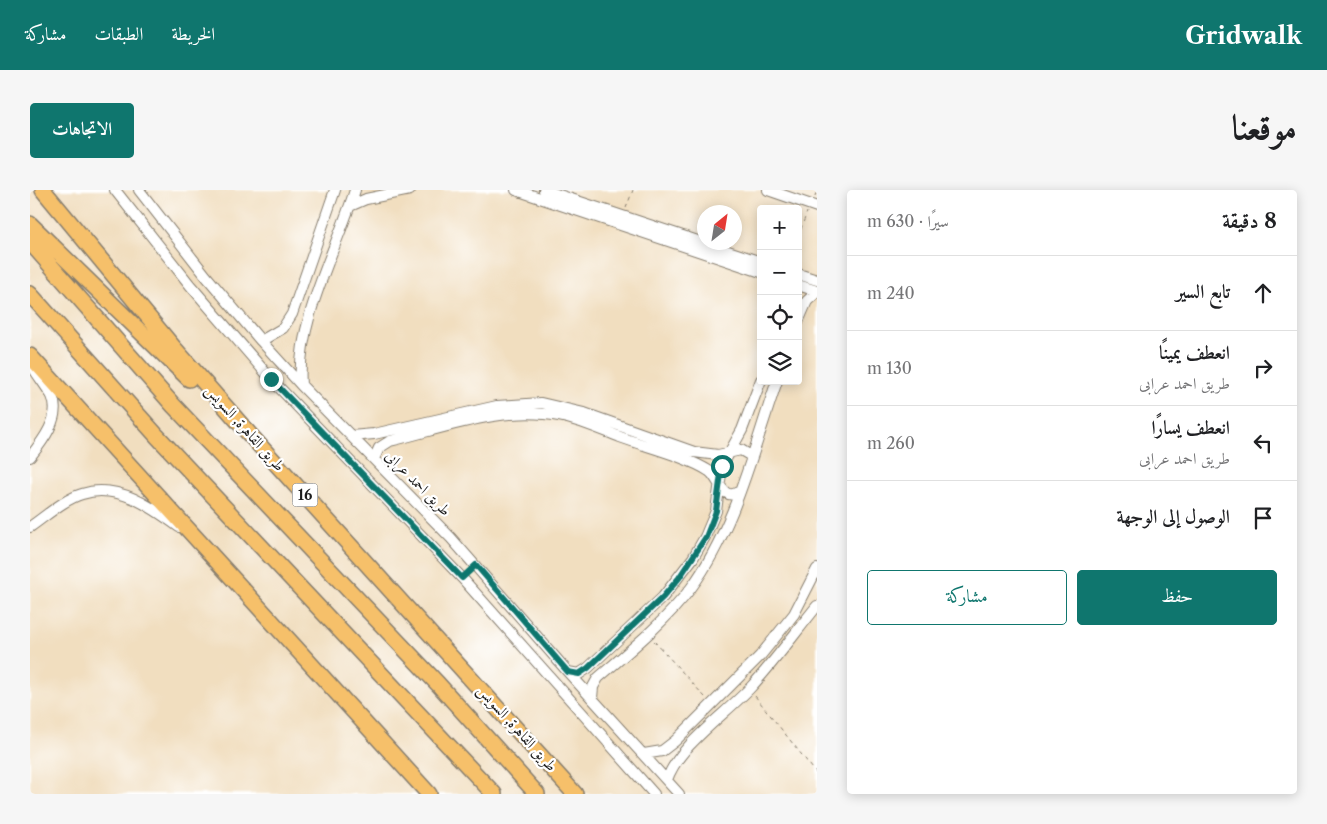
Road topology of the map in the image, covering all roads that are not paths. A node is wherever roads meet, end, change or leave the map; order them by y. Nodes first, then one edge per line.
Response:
1 (43, 190) edge
2 (115, 190) edge
3 (138, 190) edge
4 (335, 190) edge
5 (355, 190) edge
6 (410, 190) edge
7 (516, 190) edge
8 (544, 190) edge
9 (768, 190) edge
10 (813, 205) edge
11 (350, 206) junction
12 (154, 209) junction
13 (139, 220) junction
14 (30, 224) edge
15 (30, 242) edge
16 (757, 261) edge
17 (757, 271) edge
18 (802, 275) edge
19 (304, 280) junction
20 (817, 280) edge
21 (321, 286) junction
22 (802, 286) edge
23 (817, 292) edge
24 (30, 294) edge
25 (802, 303) edge
26 (261, 341) junction
27 (30, 356) edge
28 (30, 363) edge
29 (301, 385) junction
30 (759, 385) edge
31 (776, 385) edge
32 (385, 431) junction
33 (251, 436) junction
34 (350, 436) junction
35 (390, 441) junction
36 (730, 451) junction
37 (694, 452) junction
38 (751, 456) junction
39 (30, 457) edge
40 (374, 459) junction
41 (690, 463) junction
42 (720, 485) junction
43 (738, 492) junction
44 (30, 527) edge
45 (202, 544) junction
46 (476, 565) junction
47 (816, 573) edge
48 (462, 578) junction
49 (802, 600) junction
50 (817, 606) edge
51 (595, 662) junction
52 (568, 672) junction
53 (604, 672) junction
54 (592, 698) junction
55 (675, 741) junction
56 (684, 751) junction
57 (644, 754) junction
58 (667, 780) junction
59 (429, 794) edge
60 (494, 794) edge
61 (536, 794) edge
62 (575, 794) edge
63 (654, 794) edge
64 (680, 794) edge

1 - 33 highway, طريق القاهرة, السويس / 16
2 - 13 street
3 - 12 street, طريق احمد عرابى
4 - 19 street
5 - 11 street
6 - 11 street
7 - 17 street
8 - 16 street
9 - 10 street
11 - 21 street
12 - 13 street
12 - 26 street, طريق احمد عرابى
13 - 48 street
14 - 33 highway
15 - 61 highway, طريق القاهرة, السويس / 16
18 - 20 street
19 - 21 street
19 - 26 street
21 - 29 street
22 - 23 street
23 - 25 street
24 - 60 highway
26 - 29 street, طريق احمد عرابى
27 - 45 highway
28 - 39 street
29 - 34 street, طريق احمد عرابى
30 - 36 street
31 - 38 street
32 - 34 street
32 - 35 street
32 - 37 street
33 - 62 highway, طريق القاهرة, السويس / 16
34 - 40 street, طريق احمد عرابى
35 - 40 street
35 - 41 street
36 - 37 street
36 - 38 street
36 - 42 street
37 - 41 street
38 - 43 street
40 - 46 street, طريق احمد عرابى
41 - 42 street
42 - 43 street
42 - 51 street
43 - 53 street
44 - 45 street
45 - 59 highway
46 - 48 street
46 - 52 street, طريق احمد عرابى
47 - 49 street
48 - 63 street
49 - 50 street
49 - 55 street
50 - 56 street
51 - 52 street
51 - 53 street
52 - 54 street, طريق احمد عرابى
53 - 54 street
54 - 57 street, طريق احمد عرابى
55 - 56 street
55 - 57 street
56 - 58 street
57 - 58 street, طريق احمد عرابى
58 - 64 street, طريق احمد عرابى

